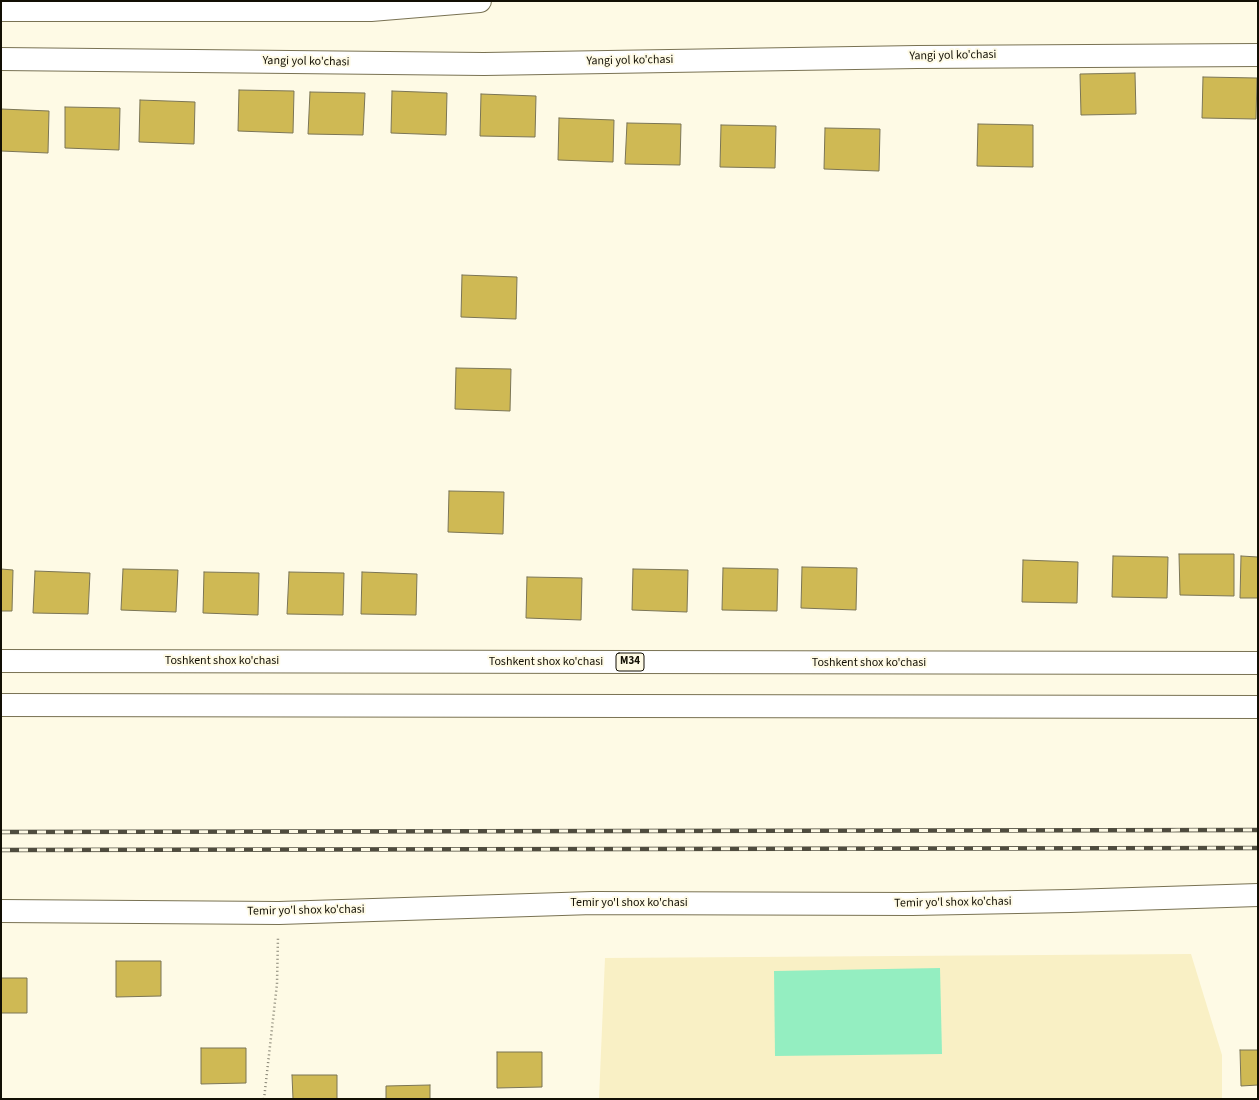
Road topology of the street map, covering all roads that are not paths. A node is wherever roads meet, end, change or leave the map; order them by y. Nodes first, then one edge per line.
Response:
1 (480, 1) edge
2 (1, 10) edge
3 (1258, 55) edge
4 (1, 59) edge
5 (1, 661) edge
6 (1258, 664) edge
7 (1, 705) edge
8 (1258, 707) edge
9 (1258, 895) edge
10 (1, 911) edge

1 - 2 main road
3 - 4 main road, Yangi yol ko'chasi
5 - 6 main road, Toshkent shox ko'chasi / M34
7 - 8 main road
9 - 10 main road, Temir yo'l shox ko'chasi

